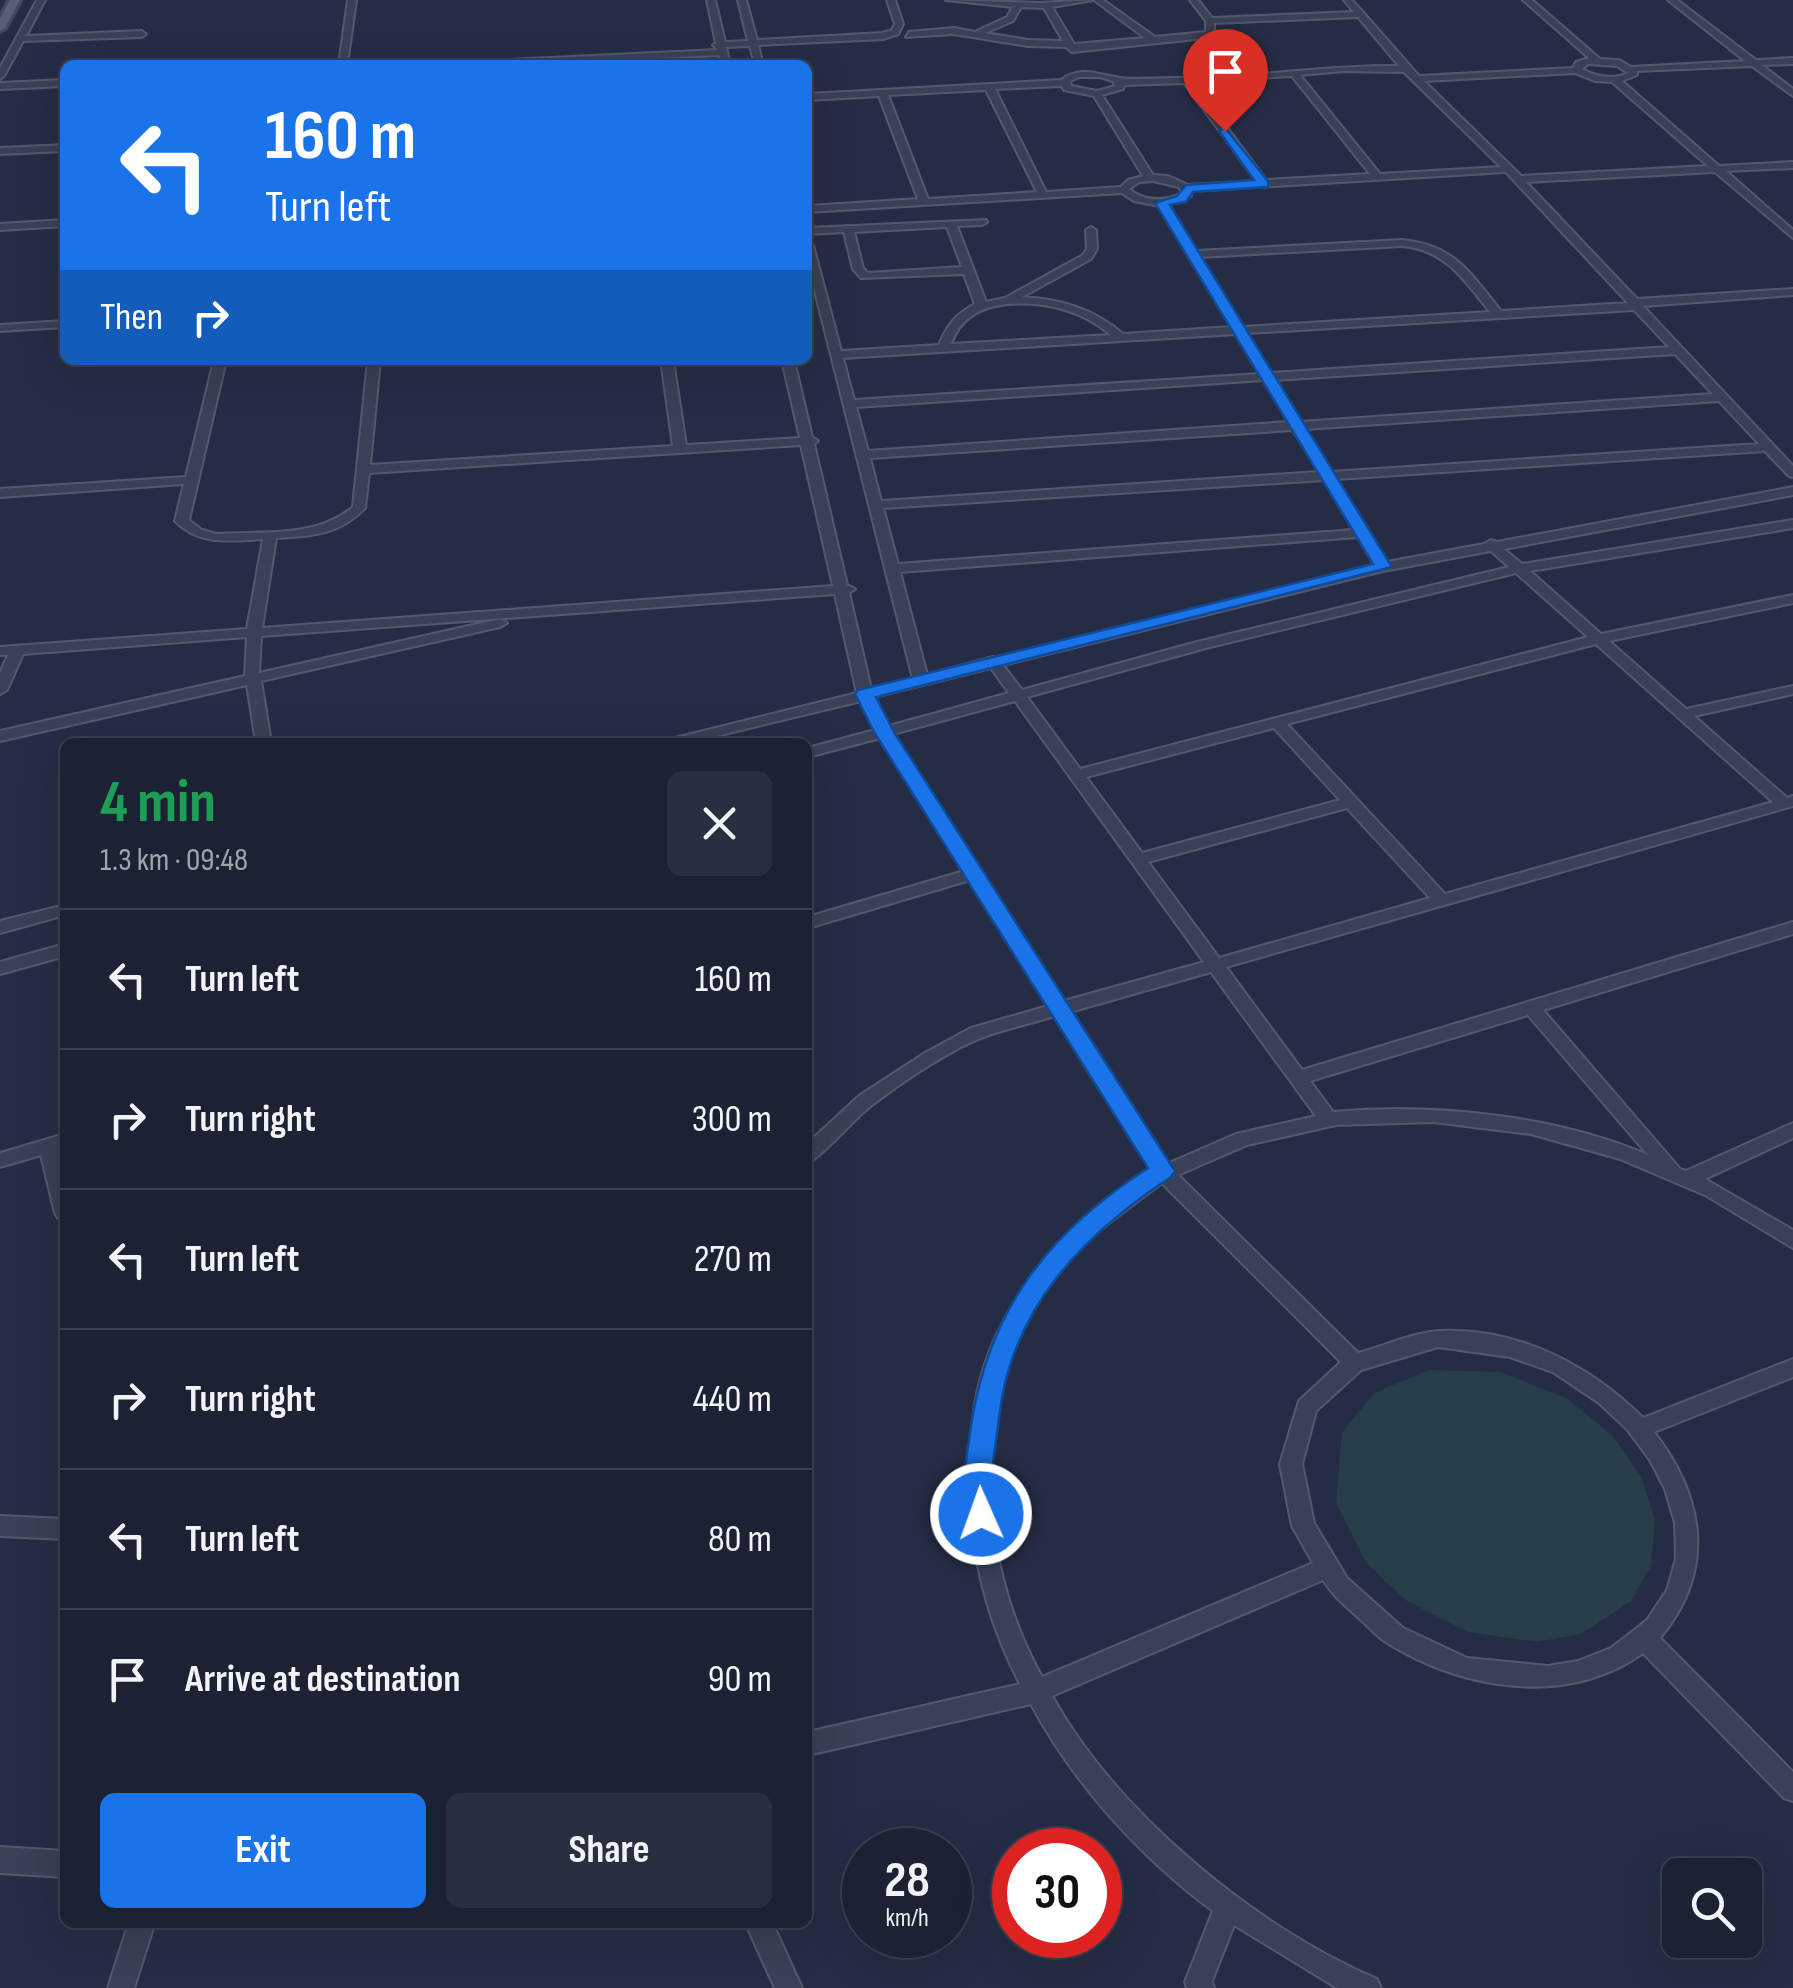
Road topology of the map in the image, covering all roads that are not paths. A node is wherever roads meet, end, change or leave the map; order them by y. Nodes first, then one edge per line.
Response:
1 (15, 0) edge
2 (41, 0) edge
3 (352, 0) edge
4 (709, 0) edge
5 (742, 0) edge
6 (891, 0) edge
7 (950, 0) edge
8 (1089, 0) edge
9 (1098, 0) edge
10 (1194, 0) edge
11 (1348, 0) edge
12 (1527, 0) edge
13 (1672, 0) edge
14 (965, 5) edge
15 (1018, 6) junction
16 (1047, 6) junction
17 (1362, 14) junction
18 (1210, 21) junction
19 (0, 28) edge
20 (1060, 30) junction
21 (895, 32) junction
22 (142, 34) dead end
23 (908, 34) junction
24 (981, 34) junction
25 (20, 39) junction
26 (1152, 39) junction
27 (753, 43) junction
28 (1070, 46) junction
29 (720, 48) junction
30 (344, 60) edge
31 (540, 60) edge
32 (723, 60) edge
33 (758, 60) edge
34 (1596, 60) junction
35 (1793, 61) edge
36 (1753, 62) junction
37 (1406, 69) junction
38 (1632, 69) junction
39 (1577, 70) junction
40 (1088, 73) junction
41 (1294, 73) junction
42 (0, 76) edge
43 (1186, 78) junction
44 (1418, 79) junction
45 (1615, 80) junction
46 (1120, 82) junction
47 (1064, 83) junction
48 (60, 84) edge
49 (0, 86) edge
50 (989, 87) junction
51 (883, 93) junction
52 (1793, 93) edge
53 (1097, 94) junction
54 (812, 97) edge
55 (60, 148) edge
56 (0, 151) edge
57 (1793, 165) edge
58 (1508, 169) junction
59 (1717, 169) junction
60 (1377, 177) junction
61 (1150, 178) junction
62 (1518, 179) junction
63 (1264, 184) junction
64 (1186, 188) junction
65 (1124, 190) junction
66 (1043, 195) junction
67 (924, 202) junction
68 (1162, 203) junction
69 (812, 209) edge
70 (982, 222) dead end
71 (60, 224) edge
72 (951, 224) junction
73 (0, 227) edge
74 (848, 229) junction
75 (1091, 230) dead end
76 (812, 231) edge
77 (1793, 235) edge
78 (1194, 254) junction
79 (812, 261) edge
80 (969, 270) junction
81 (1793, 292) edge
82 (1006, 302) junction
83 (1636, 304) junction
84 (982, 307) junction
85 (1498, 314) junction
86 (60, 324) edge
87 (0, 328) edge
88 (1240, 330) junction
89 (1120, 338) junction
90 (944, 348) junction
91 (1676, 350) junction
92 (836, 355) junction
93 (219, 365) edge
94 (374, 365) edge
95 (668, 365) edge
96 (792, 365) edge
97 (1268, 377) junction
98 (1720, 397) junction
99 (849, 404) junction
100 (1298, 426) junction
101 (809, 441) junction
102 (1768, 447) junction
103 (680, 449) junction
104 (862, 455) junction
105 (365, 469) junction
106 (1328, 474) junction
107 (1793, 474) edge
108 (192, 480) junction
109 (0, 493) edge
110 (1793, 494) edge
111 (875, 505) junction
112 (1793, 524) edge
113 (1364, 533) junction
114 (270, 534) junction
115 (1495, 549) junction
116 (1383, 567) junction
117 (1518, 568) junction
118 (892, 569) junction
119 (844, 590) junction
120 (1793, 599) edge
121 (554, 610) junction
122 (254, 632) junction
123 (1598, 638) junction
124 (8, 650) edge
125 (998, 667) junction
126 (921, 680) junction
127 (254, 681) junction
128 (0, 690) edge
129 (1793, 690) edge
130 (1020, 695) junction
131 (870, 700) junction
132 (1683, 714) junction
133 (1277, 722) junction
134 (884, 732) junction
135 (0, 736) edge
136 (263, 738) edge
137 (694, 738) edge
138 (728, 738) edge
139 (812, 752) edge
140 (1078, 774) junction
141 (1351, 802) junction
142 (1789, 802) edge
143 (1140, 859) junction
144 (974, 874) junction
145 (1441, 900) junction
146 (60, 902) edge
147 (60, 911) edge
148 (0, 918) edge
149 (812, 922) edge
150 (0, 927) edge
151 (1793, 928) edge
152 (60, 951) edge
153 (1216, 964) junction
154 (0, 968) edge
155 (1531, 1007) junction
156 (1057, 1008) junction
157 (1298, 1078) junction
158 (1327, 1118) junction
159 (1793, 1130) edge
160 (812, 1140) edge
161 (56, 1143) edge
162 (0, 1160) edge
163 (1162, 1171) junction
164 (60, 1174) edge
165 (1681, 1176) junction
166 (1793, 1240) edge
167 (1355, 1363) junction
168 (1793, 1368) edge
169 (1640, 1428) junction
170 (0, 1526) edge
171 (60, 1529) edge
172 (1324, 1570) junction
173 (1645, 1639) junction
174 (1034, 1692) junction
175 (812, 1743) edge
176 (1793, 1788) edge
177 (0, 1860) edge
178 (60, 1864) edge
179 (1227, 1909) junction
180 (140, 1928) edge
181 (761, 1928) edge
182 (121, 1988) edge
183 (789, 1988) edge
184 (1201, 1988) edge
185 (1368, 1988) edge

1 - 19 main road
2 - 25 street
3 - 30 street
4 - 29 street
5 - 27 street
6 - 21 street
7 - 14 street
8 - 16 street
9 - 26 street
10 - 18 street
11 - 17 street
12 - 34 street
13 - 36 street
14 - 15 street
15 - 16 street
15 - 24 street
16 - 20 street
17 - 18 street
17 - 37 street
18 - 26 street
20 - 24 street
20 - 28 street
21 - 23 street
21 - 27 street
22 - 25 street
23 - 24 street
23 - 24 street
24 - 28 street
25 - 42 street
26 - 28 street
27 - 29 street
27 - 33 street
28 - 40 street
29 - 31 street
29 - 32 street
34 - 38 street
34 - 39 street
35 - 36 street
36 - 38 street
36 - 52 street
37 - 41 street
37 - 44 street
38 - 45 street
39 - 44 street
39 - 45 street
40 - 46 street
40 - 47 street
41 - 43 street
41 - 60 street
43 - 46 street
43 - 63 street
44 - 58 street
45 - 59 street
46 - 53 street
47 - 50 street
47 - 53 street
48 - 49 street
50 - 51 street
50 - 66 street
51 - 54 street
51 - 67 street
53 - 61 street
55 - 56 street
57 - 59 street
58 - 60 street
58 - 62 street
59 - 62 street
59 - 77 street
60 - 63 street
61 - 64 street
61 - 65 street
62 - 83 street
63 - 64 street
64 - 68 street
65 - 66 street
65 - 68 street
66 - 67 street
67 - 69 street
68 - 78 street
70 - 72 street
71 - 73 street
72 - 74 street
72 - 80 street
74 - 76 street
74 - 80 street
75 - 82 street
78 - 85 street
78 - 88 street
79 - 92 street
80 - 84 street
81 - 83 street
82 - 84 street
82 - 89 street
83 - 85 street
83 - 91 street
84 - 90 street
85 - 88 street
86 - 87 street
88 - 89 street
88 - 97 street
89 - 90 street
90 - 92 street
91 - 97 street
91 - 98 street
92 - 99 street
93 - 108 street
94 - 105 street
95 - 103 street
96 - 101 street
97 - 99 street
97 - 100 street
98 - 100 street
98 - 102 street
99 - 104 street
100 - 104 street
100 - 106 street
101 - 103 street
101 - 119 street
102 - 106 street
102 - 107 street
103 - 105 street
104 - 111 street
105 - 114 street
106 - 111 street
106 - 113 street
108 - 109 street
108 - 114 street
110 - 115 street
111 - 118 street
112 - 117 street
113 - 116 street
113 - 118 street
114 - 122 street
115 - 116 street
115 - 117 street
115 - 125 street
116 - 125 street
117 - 123 street
117 - 130 street
118 - 126 street
119 - 121 street
119 - 131 street
120 - 123 street
121 - 122 street
121 - 127 street
122 - 124 street
122 - 127 street
123 - 132 street
123 - 133 street
124 - 128 street
125 - 126 street
125 - 130 street
125 - 131 street
126 - 131 street
127 - 135 street
127 - 136 street
129 - 132 street
130 - 134 street
130 - 140 street
131 - 134 street
131 - 137 street
131 - 138 street
132 - 142 street
133 - 140 street
133 - 141 street
134 - 139 street
134 - 144 street
140 - 143 street
141 - 143 street
141 - 145 street
142 - 145 street
143 - 153 street
144 - 149 street
144 - 156 street
145 - 153 street
146 - 148 street
147 - 150 street
151 - 155 street
152 - 154 street
153 - 156 street
153 - 157 street
155 - 157 street
155 - 165 street
156 - 160 street
156 - 163 street
157 - 158 street
158 - 163 street
158 - 165 street
159 - 165 street
161 - 162 street
161 - 164 street
163 - 167 street
163 - 174 street
165 - 166 street
167 - 169 street
167 - 172 street
168 - 169 street
169 - 173 street
170 - 171 street
172 - 173 street
172 - 174 street
173 - 176 street
174 - 175 street
174 - 179 street
177 - 178 street
179 - 184 street
179 - 185 street
180 - 182 street
181 - 183 street

